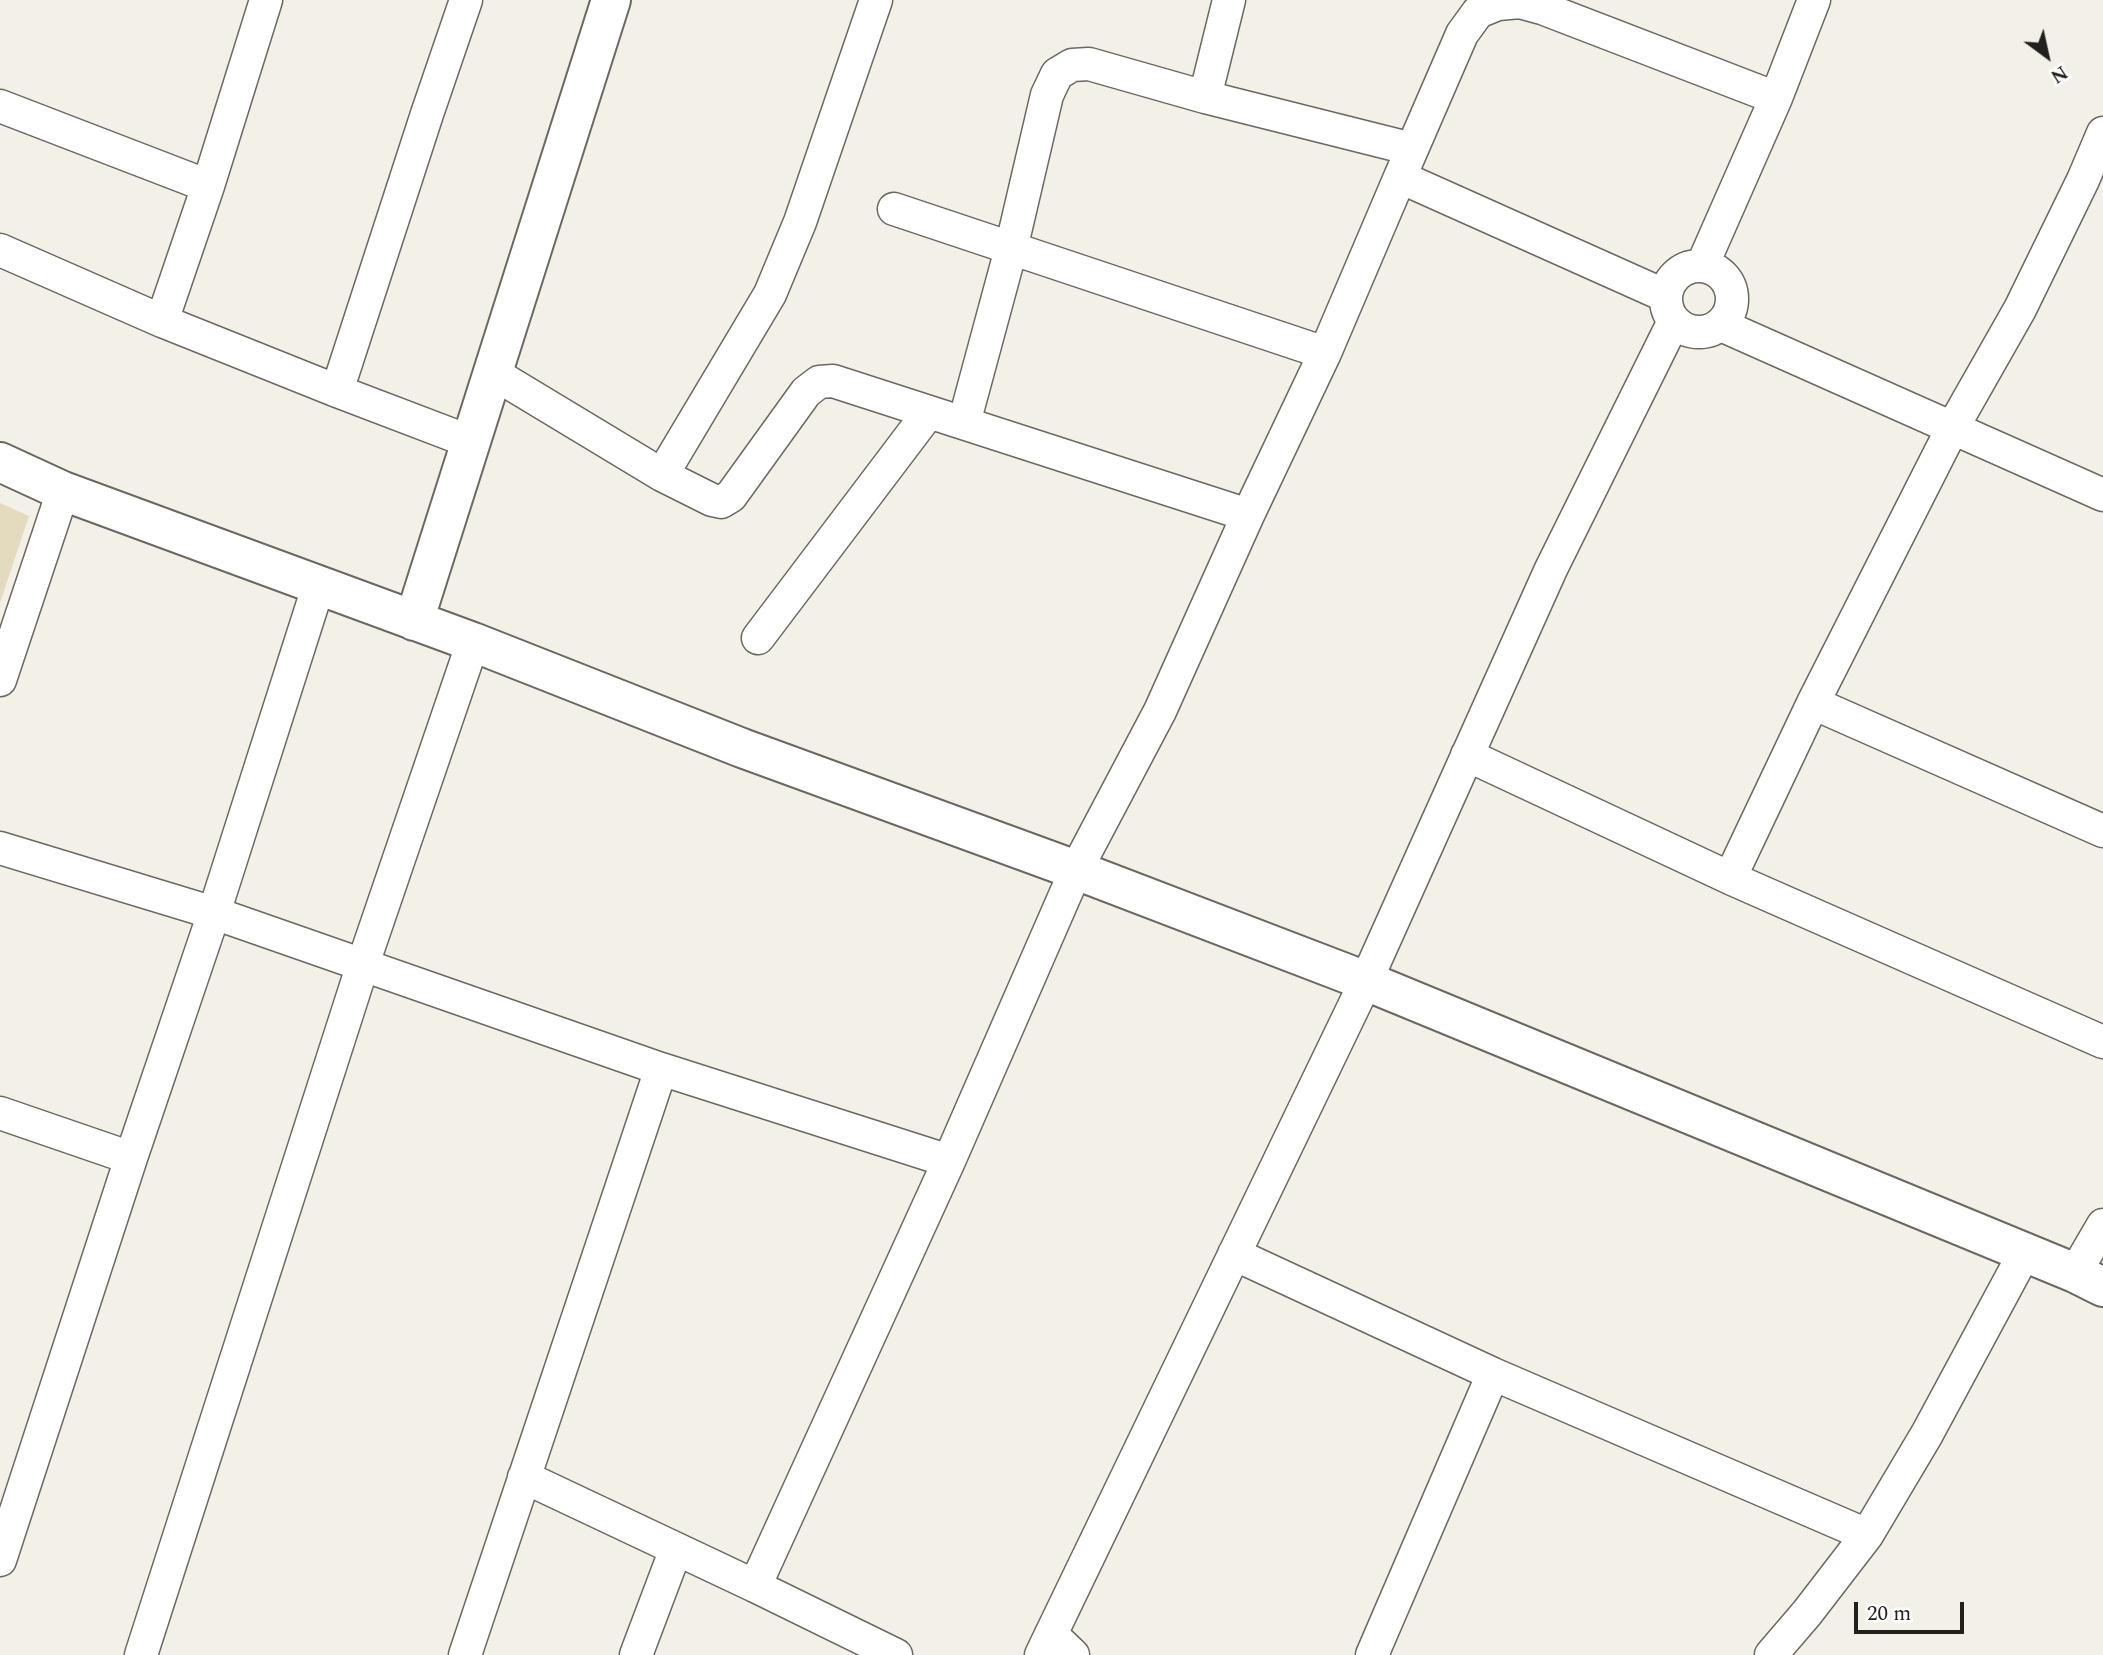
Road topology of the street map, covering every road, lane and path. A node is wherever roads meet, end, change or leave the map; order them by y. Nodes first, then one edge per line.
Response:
1 (466, 0) edge
2 (611, 0) edge
3 (876, 0) edge
4 (1229, 0) edge
5 (1814, 0) edge
6 (259, 2) edge
7 (1205, 97) junction
8 (1776, 98) junction
9 (0, 106) edge
10 (2103, 133) edge
11 (1406, 163) junction
12 (2093, 185) edge
13 (208, 186) junction
14 (894, 209) dead end
15 (1011, 249) junction
16 (0, 250) edge
17 (1702, 266) junction
18 (1670, 309) junction
19 (162, 321) junction
20 (1721, 325) junction
21 (1325, 353) junction
22 (493, 373) junction
23 (337, 391) junction
24 (929, 412) junction
25 (964, 423) junction
26 (1953, 427) junction
27 (471, 442) junction
28 (0, 462) edge
29 (662, 475) junction
30 (63, 491) junction
31 (2103, 495) edge
32 (1248, 515) junction
33 (319, 584) junction
34 (414, 621) junction
35 (758, 638) dead end
36 (474, 642) junction
37 (0, 680) edge
38 (1813, 703) junction
39 (1467, 755) junction
40 (2103, 831) edge
41 (0, 848) edge
42 (1076, 870) junction
43 (1730, 877) junction
44 (214, 913) junction
45 (363, 964) junction
46 (1366, 982) junction
47 (2103, 1042) edge
48 (661, 1069) junction
49 (0, 1113) edge
50 (131, 1158) junction
51 (949, 1161) junction
52 (2103, 1225) edge
53 (2025, 1252) junction
54 (1234, 1254) junction
55 (2089, 1280) edge
56 (1493, 1374) junction
57 (524, 1477) junction
58 (1867, 1535) junction
59 (676, 1549) junction
60 (0, 1560) edge
61 (755, 1586) junction
62 (1055, 1648) edge
63 (141, 1655) edge
64 (465, 1655) edge
65 (636, 1655) edge
66 (896, 1655) edge
67 (1372, 1655) edge
68 (1771, 1655) edge

1 - 23 street
2 - 22 street
3 - 29 street
4 - 7 street
5 - 8 street
6 - 13 street
7 - 11 street
7 - 15 street
8 - 11 street
8 - 17 street
9 - 13 street
10 - 12 street
11 - 18 street
11 - 21 street
12 - 26 street
13 - 19 street
14 - 15 street
15 - 21 street
15 - 25 street
16 - 19 street
17 - 18 street
17 - 20 street
18 - 20 street
18 - 39 street
19 - 23 street
20 - 26 street
21 - 32 street
22 - 27 street
22 - 29 street
23 - 27 street
24 - 25 street
24 - 29 street
24 - 35 street
25 - 32 street
26 - 31 street
26 - 38 street
27 - 34 street
28 - 30 street
30 - 33 street
30 - 37 street
32 - 42 street
33 - 34 street
33 - 44 street
34 - 36 street
36 - 42 street
36 - 45 street
38 - 40 street
38 - 43 street
39 - 43 street
39 - 46 street
41 - 44 street
42 - 46 street
42 - 51 street
43 - 47 street
44 - 45 street
44 - 50 street
45 - 48 street
45 - 63 street
46 - 53 street
46 - 54 street
48 - 51 street
48 - 57 street
49 - 50 street
50 - 60 street
51 - 61 street
52 - 55 street
53 - 55 street
53 - 58 street
54 - 56 street
54 - 62 street
56 - 58 street
56 - 67 street
57 - 59 street
57 - 64 street
58 - 68 street
59 - 61 street
59 - 65 street
61 - 66 street

